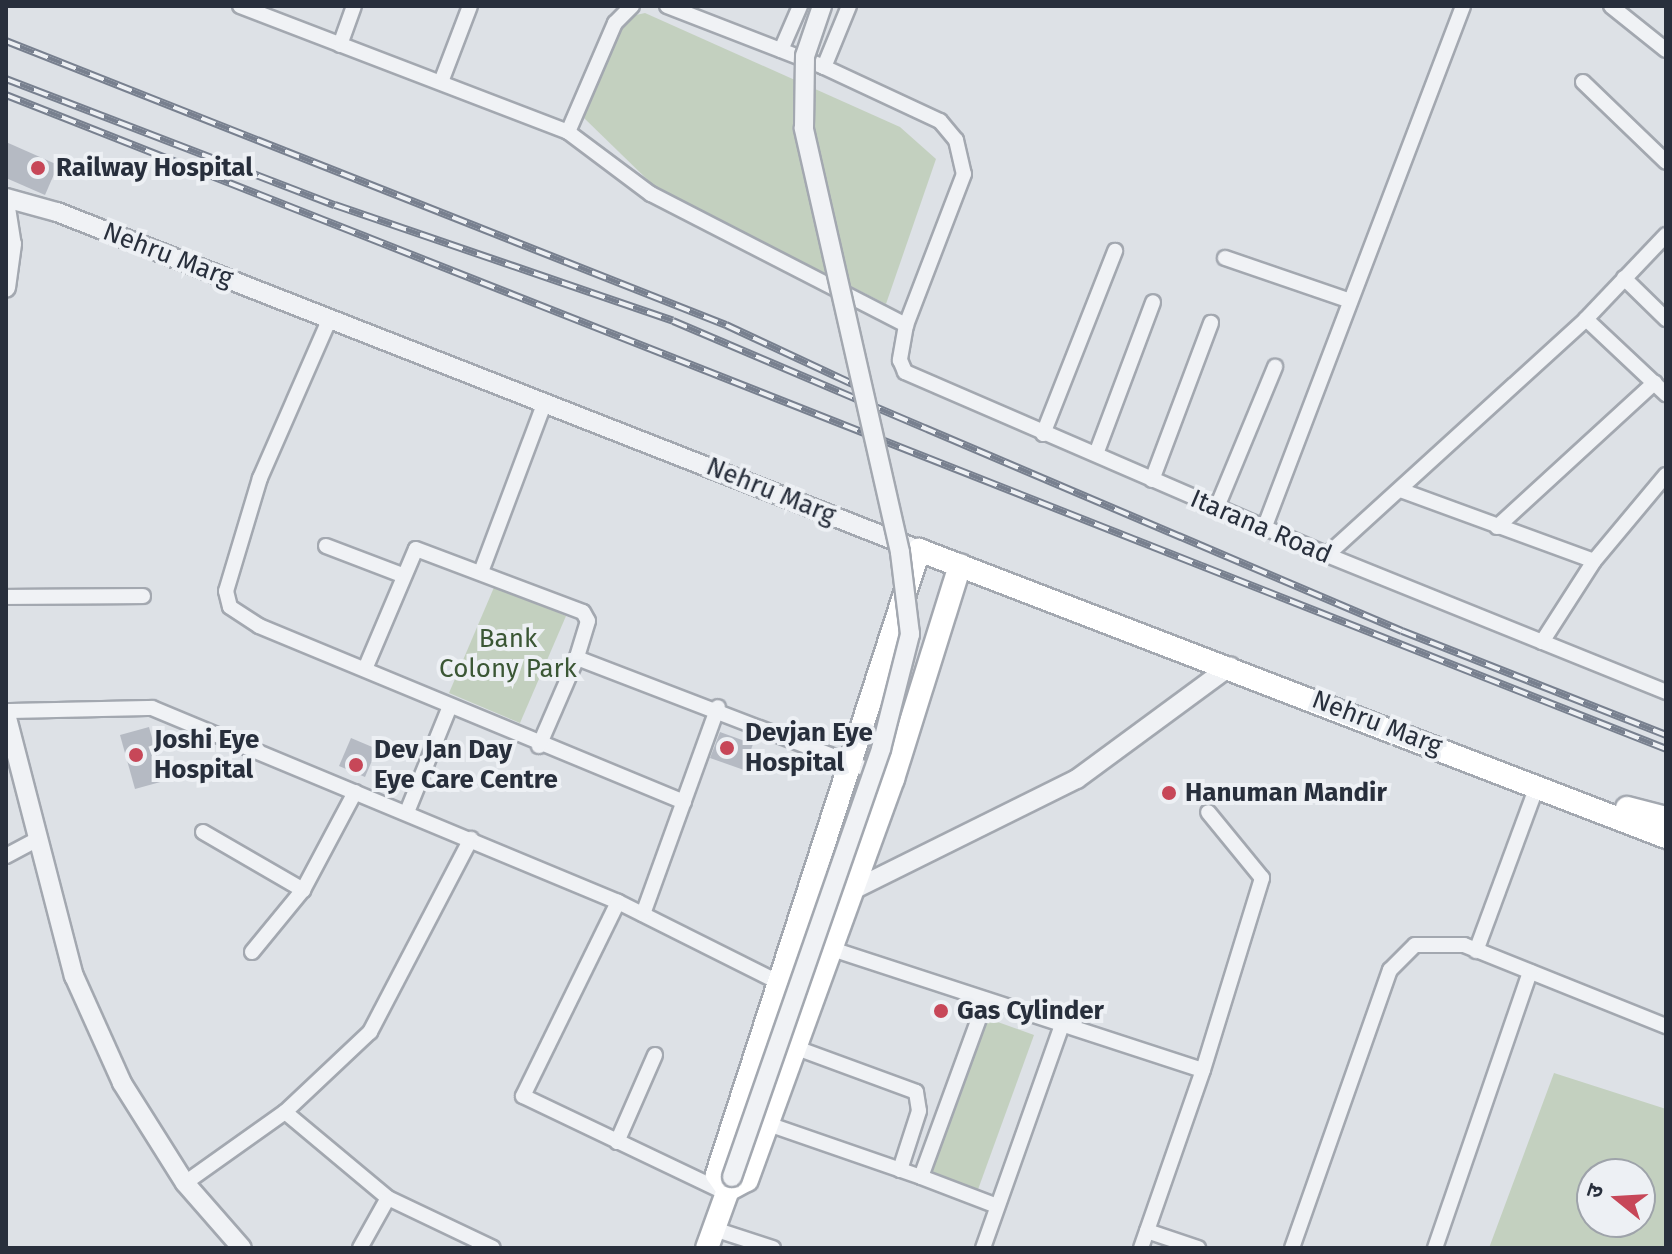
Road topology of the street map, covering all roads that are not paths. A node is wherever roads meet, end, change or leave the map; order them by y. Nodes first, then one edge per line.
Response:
1 (240, 6) edge
2 (354, 6) edge
3 (470, 6) edge
4 (632, 6) edge
5 (667, 6) edge
6 (800, 6) edge
7 (822, 6) edge
8 (849, 6) edge
9 (1463, 6) edge
10 (1611, 6) edge
11 (340, 45) junction
12 (781, 50) junction
13 (1666, 50) edge
14 (824, 67) junction
15 (441, 82) junction
16 (1583, 82) dead end
17 (568, 132) junction
18 (1666, 162) edge
19 (6, 198) edge
20 (6, 208) edge
21 (1666, 235) edge
22 (1115, 251) dead end
23 (1225, 258) dead end
24 (1624, 278) junction
25 (6, 288) edge
26 (1348, 300) junction
27 (1153, 302) dead end
28 (330, 318) junction
29 (1586, 319) junction
30 (1666, 319) edge
31 (1211, 323) dead end
32 (906, 325) junction
33 (1275, 367) dead end
34 (1655, 382) junction
35 (1666, 394) edge
36 (545, 402) junction
37 (1043, 434) junction
38 (1096, 454) junction
39 (1666, 475) edge
40 (1152, 480) junction
41 (1403, 491) junction
42 (1217, 507) junction
43 (1265, 526) junction
44 (1497, 527) junction
45 (326, 546) dead end
46 (919, 550) junction
47 (1327, 555) junction
48 (1594, 561) junction
49 (960, 565) junction
50 (481, 572) junction
51 (402, 575) junction
52 (143, 596) dead end
53 (6, 597) edge
54 (1542, 642) junction
55 (577, 658) junction
56 (1230, 666) junction
57 (365, 669) junction
58 (1666, 692) edge
59 (450, 706) junction
60 (718, 707) junction
61 (6, 712) edge
62 (9, 737) edge
63 (539, 746) junction
64 (853, 763) junction
65 (893, 779) junction
66 (1537, 786) junction
67 (355, 792) junction
68 (684, 802) junction
69 (407, 812) junction
70 (1208, 812) dead end
71 (1666, 818) edge
72 (203, 832) dead end
73 (1666, 837) edge
74 (471, 839) junction
75 (36, 840) junction
76 (6, 856) edge
77 (303, 890) junction
78 (851, 891) junction
79 (618, 902) junction
80 (643, 914) junction
81 (829, 948) junction
82 (1476, 951) junction
83 (252, 952) dead end
84 (1530, 972) junction
85 (779, 983) junction
86 (812, 998) junction
87 (985, 1002) junction
88 (1666, 1026) edge
89 (1061, 1028) junction
90 (794, 1047) junction
91 (655, 1055) dead end
92 (1203, 1070) junction
93 (285, 1112) junction
94 (768, 1124) junction
95 (617, 1142) junction
96 (900, 1170) junction
97 (921, 1177) junction
98 (185, 1183) junction
99 (729, 1187) junction
100 (388, 1198) junction
101 (997, 1206) junction
102 (1147, 1231) junction
103 (710, 1239) edge
104 (242, 1248) edge
105 (360, 1248) edge
106 (493, 1248) edge
107 (773, 1248) edge
108 (983, 1248) edge
109 (1141, 1248) edge
110 (1198, 1248) edge
111 (1292, 1248) edge
112 (1435, 1248) edge

1 - 11 street
2 - 11 street
3 - 15 street
4 - 17 street
5 - 12 street
6 - 12 street
7 - 99 street, bridge
8 - 14 street
9 - 26 street
10 - 13 street
11 - 15 street
12 - 14 street
14 - 32 street
15 - 17 street
16 - 18 street
17 - 32 street
19 - 28 street, Nehru Marg
20 - 25 street
21 - 24 street
22 - 37 street
23 - 26 street
24 - 29 street
24 - 30 street
26 - 43 street
27 - 38 street
28 - 36 street, Nehru Marg
28 - 57 street
29 - 34 street
29 - 41 street
31 - 40 street
32 - 37 street, Itarana Road
33 - 42 street
34 - 35 street
34 - 44 street
36 - 46 street, Nehru Marg
36 - 50 street
37 - 38 street, Itarana Road
38 - 40 street, Itarana Road
39 - 48 street
40 - 42 street, Itarana Road
41 - 44 street
41 - 47 street
42 - 43 street, Itarana Road
43 - 47 street, Itarana Road
44 - 48 street
45 - 51 street
46 - 49 main road, Nehru Marg
46 - 64 main road
47 - 54 street, Itarana Road
48 - 54 street
49 - 56 main road, Nehru Marg
49 - 65 main road
50 - 51 street
50 - 55 street
51 - 57 street
52 - 53 street
54 - 58 street, Itarana Road
55 - 60 street
55 - 63 street
56 - 66 main road, Nehru Marg
56 - 78 street
57 - 59 street
59 - 63 street
59 - 69 street
60 - 64 street
60 - 68 street
61 - 62 street
61 - 67 street
62 - 75 street
63 - 68 street
64 - 65 street
64 - 85 main road
65 - 78 main road
66 - 71 main road, Nehru Marg
66 - 73 main road, Nehru Marg
66 - 82 street
67 - 69 street
67 - 77 street
68 - 80 street
69 - 74 street
70 - 92 street
72 - 77 street
74 - 79 street
74 - 93 street
75 - 76 street
75 - 98 street
77 - 83 street
78 - 81 main road
79 - 80 street
79 - 95 street
80 - 85 street
81 - 86 main road
81 - 87 street
82 - 84 street
82 - 111 street
84 - 88 street
84 - 112 street
85 - 86 street
85 - 99 main road
86 - 90 main road
87 - 89 street
87 - 97 street
89 - 92 street
89 - 101 street
90 - 94 main road
90 - 96 street
91 - 95 street
92 - 102 street
93 - 98 street
93 - 100 street
94 - 96 street
94 - 99 main road
95 - 99 street
96 - 97 street
97 - 101 street
98 - 104 street
99 - 103 main road
100 - 105 street
100 - 106 street
101 - 108 street
102 - 109 street
102 - 110 street
103 - 107 street

